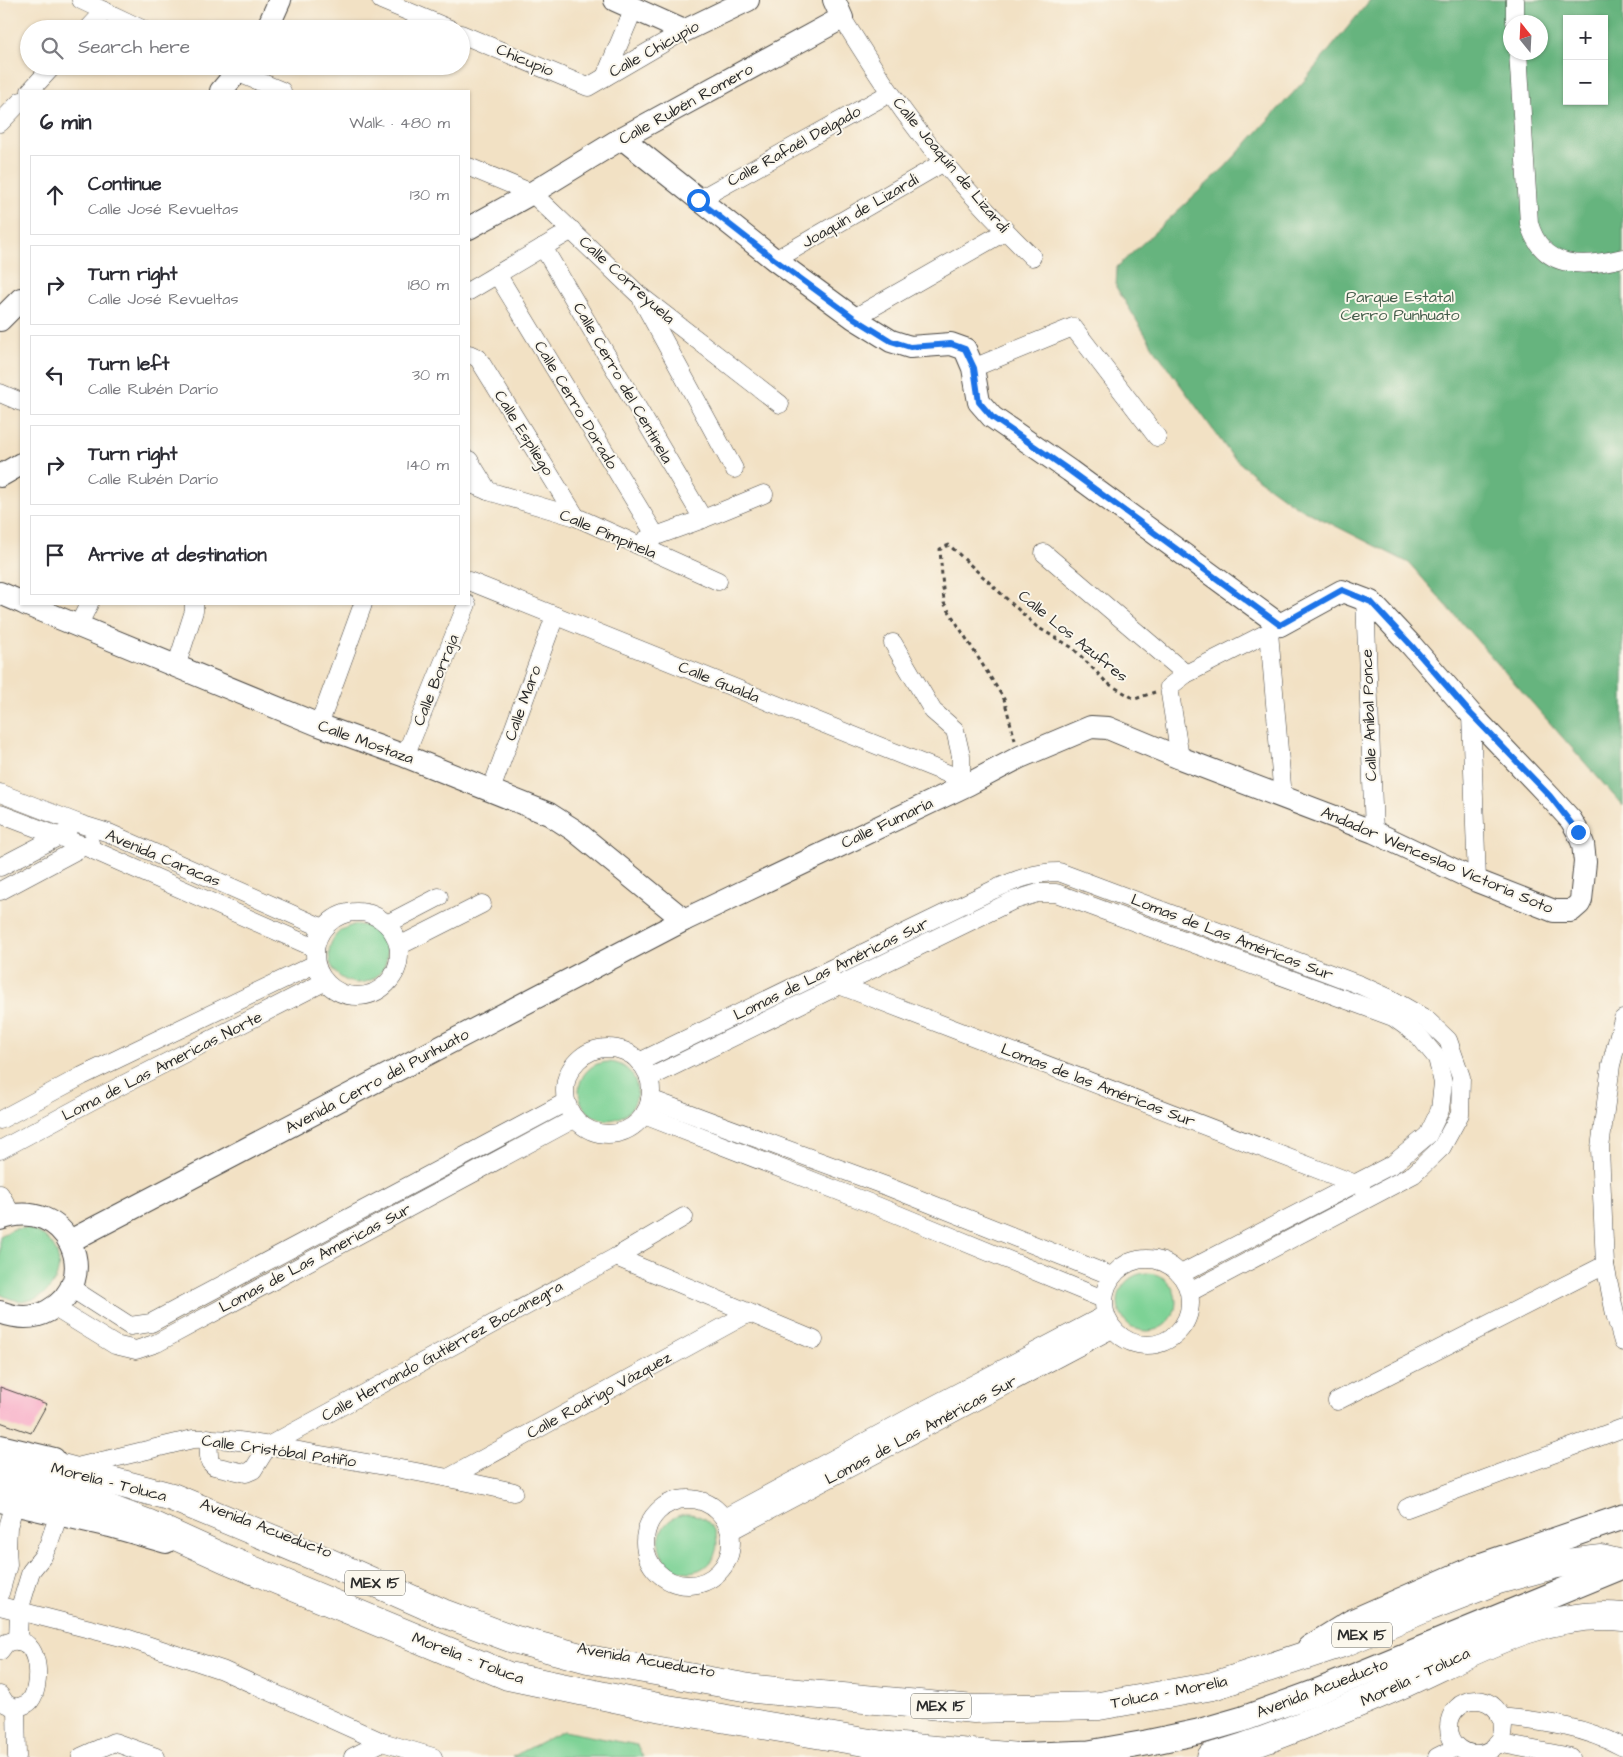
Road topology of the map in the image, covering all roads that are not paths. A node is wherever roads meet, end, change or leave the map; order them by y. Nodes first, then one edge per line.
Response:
1 (81, 0) edge
2 (280, 0) edge
3 (381, 0) edge
4 (748, 0) edge
5 (1515, 0) edge
6 (624, 4) edge
7 (838, 9) edge
8 (105, 11) junction
9 (1516, 15) edge
10 (96, 20) edge
11 (124, 20) edge
12 (271, 20) edge
13 (429, 20) edge
14 (684, 31) junction
15 (470, 38) edge
16 (1519, 60) edge
17 (45, 75) edge
18 (230, 75) edge
19 (247, 75) edge
20 (604, 77) junction
21 (588, 87) joint
22 (31, 90) edge
23 (222, 90) edge
24 (280, 90) edge
25 (890, 93) junction
26 (20, 102) edge
27 (0, 124) edge
28 (622, 138) junction
29 (944, 162) junction
30 (470, 167) edge
31 (532, 193) junction
32 (698, 200) junction
33 (470, 227) edge
34 (572, 230) junction
35 (1006, 232) junction
36 (543, 247) junction
37 (1032, 257) dead end
38 (1623, 258) edge
39 (775, 260) junction
40 (497, 274) junction
41 (470, 289) edge
42 (638, 294) junction
43 (20, 300) edge
44 (854, 318) junction
45 (0, 320) edge
46 (470, 354) edge
47 (974, 368) junction
48 (0, 393) edge
49 (20, 402) edge
50 (780, 404) dead end
51 (1157, 437) dead end
52 (470, 462) edge
53 (20, 465) edge
54 (734, 469) dead end
55 (0, 476) edge
56 (470, 483) edge
57 (488, 491) junction
58 (764, 494) dead end
59 (576, 517) junction
60 (703, 519) junction
61 (656, 536) junction
62 (632, 544) junction
63 (1044, 553) dead end
64 (718, 581) dead end
65 (471, 588) edge
66 (0, 594) edge
67 (1365, 598) junction
68 (20, 602) edge
69 (28, 605) edge
70 (88, 605) edge
71 (194, 605) edge
72 (363, 605) edge
73 (467, 605) edge
74 (556, 616) junction
75 (78, 626) junction
76 (1274, 628) junction
77 (893, 643) dead end
78 (176, 667) junction
79 (1186, 674) junction
80 (1471, 714) junction
81 (319, 725) junction
82 (1091, 727) joint
83 (405, 756) junction
84 (1180, 758) junction
85 (965, 782) junction
86 (491, 790) junction
87 (0, 794) edge
88 (1283, 798) junction
89 (0, 814) edge
90 (80, 824) junction
91 (1374, 832) junction
92 (108, 833) junction
93 (60, 836) junction
94 (84, 846) junction
95 (0, 867) edge
96 (1477, 881) junction
97 (0, 891) edge
98 (439, 897) dead end
99 (482, 904) dead end
100 (684, 920) junction
101 (387, 924) junction
102 (323, 928) junction
103 (1237, 939) junction
104 (399, 946) junction
105 (315, 956) junction
106 (1231, 958) junction
107 (818, 975) junction
108 (324, 982) junction
109 (840, 986) junction
110 (1623, 1019) edge
111 (640, 1062) junction
112 (82, 1076) junction
113 (649, 1078) junction
114 (650, 1099) junction
115 (93, 1100) junction
116 (566, 1102) junction
117 (644, 1115) junction
118 (574, 1119) junction
119 (0, 1120) edge
120 (0, 1150) edge
121 (1355, 1183) junction
122 (886, 1186) junction
123 (1378, 1193) junction
124 (0, 1194) edge
125 (877, 1206) junction
126 (358, 1213) junction
127 (6, 1217) edge
128 (684, 1217) dead end
129 (368, 1230) junction
130 (70, 1241) junction
131 (616, 1257) junction
132 (1605, 1264) junction
133 (1181, 1274) junction
134 (1112, 1276) junction
135 (70, 1288) junction
136 (1190, 1292) junction
137 (55, 1308) junction
138 (0, 1312) edge
139 (749, 1313) junction
140 (1107, 1314) junction
141 (814, 1340) dead end
142 (1623, 1342) edge
143 (1337, 1401) dead end
144 (1623, 1428) edge
145 (208, 1438) junction
146 (0, 1446) edge
147 (268, 1446) junction
148 (0, 1463) edge
149 (80, 1466) junction
150 (450, 1477) junction
151 (0, 1481) edge
152 (514, 1492) dead end
153 (8, 1502) edge
154 (1407, 1508) dead end
155 (60, 1514) junction
156 (1623, 1517) edge
157 (727, 1524) junction
158 (226, 1559) junction
159 (8, 1565) junction
160 (1623, 1565) edge
161 (31, 1570) junction
162 (0, 1593) edge
163 (0, 1606) edge
164 (19, 1611) junction
165 (1623, 1617) edge
166 (18, 1640) junction
167 (0, 1650) edge
168 (1287, 1662) junction
169 (754, 1690) joint
170 (784, 1692) junction
171 (0, 1695) edge
172 (829, 1695) junction
173 (16, 1708) junction
174 (1500, 1717) junction
175 (775, 1726) junction
176 (1579, 1730) junction
177 (840, 1738) junction
178 (382, 1742) junction
179 (1497, 1743) junction
180 (1457, 1746) junction
181 (1623, 1747) edge
182 (1013, 1756) edge
183 (17, 1757) edge
184 (81, 1757) edge
185 (156, 1757) edge
186 (353, 1757) edge
187 (433, 1757) edge
188 (1211, 1757) edge
189 (1437, 1757) edge
190 (1572, 1757) edge

1 - 8 street
2 - 12 street
3 - 13 street
4 - 14 street, Calle Chicupio
5 - 9 street
6 - 14 street
6 - 20 street
7 - 25 street, Calle Joaquín de Lizardi
7 - 28 street, Calle Rubén Romero
8 - 10 street
8 - 11 street
14 - 20 street, Calle Chicupio
15 - 21 street, Chicupio
16 - 38 street
17 - 22 street
18 - 23 street
19 - 24 street
20 - 21 street, Calle Chicupio
25 - 29 street, Calle Joaquín de Lizardi
25 - 32 street, Calle Rafaél Delgado
26 - 27 street
28 - 31 street, Calle Rubén Romero
28 - 32 street
29 - 35 street, Calle Joaquín de Lizardi
29 - 39 street, Joaquín de Lizardi
30 - 31 street, Calle Correyuela
31 - 33 street, Calle Rubén Romero
31 - 34 street, Calle Correyuela
32 - 39 street
34 - 36 street
34 - 42 street, Calle Correyuela
35 - 37 street, Calle Joaquín de Lizardi
35 - 44 street
36 - 40 street
36 - 60 street, Calle Cerro del Centinela
39 - 44 street
40 - 41 street
40 - 61 street, Calle Cerro Dorado
42 - 50 street, Calle Correyuela
42 - 54 street
43 - 45 street
44 - 47 street
46 - 59 street, Calle Espliego
47 - 51 street
47 - 76 street
48 - 49 street
52 - 57 street
53 - 55 street
56 - 57 street, Calle Pimpinela
57 - 59 street, Calle Pimpinela
58 - 60 street
59 - 62 street, Calle Pimpinela
60 - 61 street
61 - 62 street
62 - 64 street, Calle Pimpinela
63 - 79 street
65 - 74 street, Calle Gualda
66 - 68 street
67 - 76 street
67 - 80 street
67 - 91 street, Calle Aníbal Ponce
69 - 75 street, Calle Mostaza
70 - 75 street
71 - 78 street
72 - 81 street
73 - 83 street, Calle Borraja
74 - 85 street, Calle Gualda
74 - 86 street, Calle Maro
75 - 78 street, Calle Mostaza
76 - 79 street
76 - 88 street
77 - 85 street
78 - 81 street, Calle Mostaza
79 - 84 street
80 - 96 street
80 - 96 street, Andador Wenceslao Victoria Soto
81 - 83 street, Calle Mostaza
82 - 84 street, Andador Wenceslao Victoria Soto
82 - 85 street, Calle Fumaría
83 - 86 street, Calle Mostaza
84 - 88 street, Andador Wenceslao Victoria Soto
85 - 100 street, Calle Fumaría
86 - 100 street, Calle Mostaza
87 - 90 street, Avenida Caracas
88 - 91 street, Andador Wenceslao Victoria Soto
89 - 93 street, Avenida Caracas
90 - 92 street, Avenida Caracas
90 - 93 street
91 - 96 street, Andador Wenceslao Victoria Soto
92 - 94 street
92 - 102 street, Avenida Caracas
93 - 94 street, Avenida Caracas
93 - 95 street
94 - 97 street
94 - 105 street, Avenida Caracas
98 - 101 street
99 - 104 street
100 - 130 street, Avenida Cerro del Punhuato
101 - 102 street
101 - 104 street
102 - 105 street
103 - 106 street
103 - 107 street, Lomas de Las Américas Sur
103 - 123 street, Lomas de Las Américas Sur
104 - 108 street
105 - 108 street
105 - 112 street, Loma de Las Americas Norte
106 - 109 street, Lomas de Las Américas Sur
106 - 121 street, Lomas de Las Américas Sur
107 - 109 street, Lomas de las Américas Sur
107 - 111 street, Lomas de Las Américas Sur
108 - 115 street, Loma de Las Americas Norte
109 - 113 street, Lomas de Las Américas Sur
109 - 121 street, Lomas de las Américas Sur
110 - 132 street
111 - 113 street
111 - 116 street
112 - 115 street
112 - 119 street, Loma de Las Americas Norte
113 - 114 street
114 - 117 street
114 - 122 street
115 - 120 street, Loma de Las Americas Norte
116 - 118 street
116 - 126 street, Lomas de Las Americas Sur
117 - 118 street
117 - 125 street
118 - 129 street, Lomas de Las Americas Sur
121 - 123 street, Lomas de las Américas Sur
121 - 133 street, Lomas de Las Américas Sur
122 - 125 street
122 - 134 street
123 - 136 street, Lomas de Las Américas Sur
124 - 127 street
125 - 140 street
126 - 129 street
126 - 135 street, Lomas de Las Americas Sur
127 - 130 street
128 - 131 street, Calle Hernando Gutiérrez Bocanegra
129 - 137 street, Lomas de Las Americas Sur
130 - 135 street
131 - 139 street
131 - 147 street, Calle Hernando Gutiérrez Bocanegra
132 - 142 street
132 - 143 street
133 - 134 street
133 - 136 street
134 - 140 street
135 - 137 street
136 - 140 street
137 - 138 street
139 - 141 street
139 - 150 street, Calle Rodrigo Vázquez
140 - 157 street, Lomas de Las Américas Sur
144 - 154 street
145 - 147 street, Calle Cristóbal Patiño
145 - 147 street
145 - 149 street, Calle Cristóbal Patiño
146 - 149 street, Avenida Acueducto
147 - 150 street, Calle Cristóbal Patiño
148 - 169 main road, Morelia - Toluca / MEX 15
149 - 170 street, Avenida Acueducto
150 - 152 street, Calle Cristóbal Patiño
151 - 158 main road, Morelia - Toluca / MEX 15
153 - 155 street
153 - 159 street
155 - 158 street
155 - 161 street
156 - 168 main road
157 - 157 street
158 - 175 main road, Morelia - Toluca / MEX 15
159 - 161 street
159 - 162 street
160 - 168 main road, Toluca - Morelia / MEX 15
160 - 182 main road, Avenida Acueducto
161 - 164 street
163 - 164 street
164 - 166 street
164 - 178 street
165 - 188 main road, Morelia - Toluca
166 - 167 street
166 - 173 street
168 - 172 main road, Toluca - Morelia / MEX 15
169 - 170 main road, Toluca - Morelia / MEX 15
170 - 172 main road, Toluca - Morelia / MEX 15
170 - 175 main road
171 - 173 street
172 - 177 main road
173 - 183 street
174 - 176 street
174 - 179 street
174 - 180 street
175 - 177 main road, Morelia - Toluca / MEX 15
176 - 181 street
176 - 190 street
177 - 182 main road, Morelia - Toluca / MEX 15
178 - 186 street
178 - 187 street
179 - 180 street
179 - 190 street
180 - 189 street
184 - 185 street

